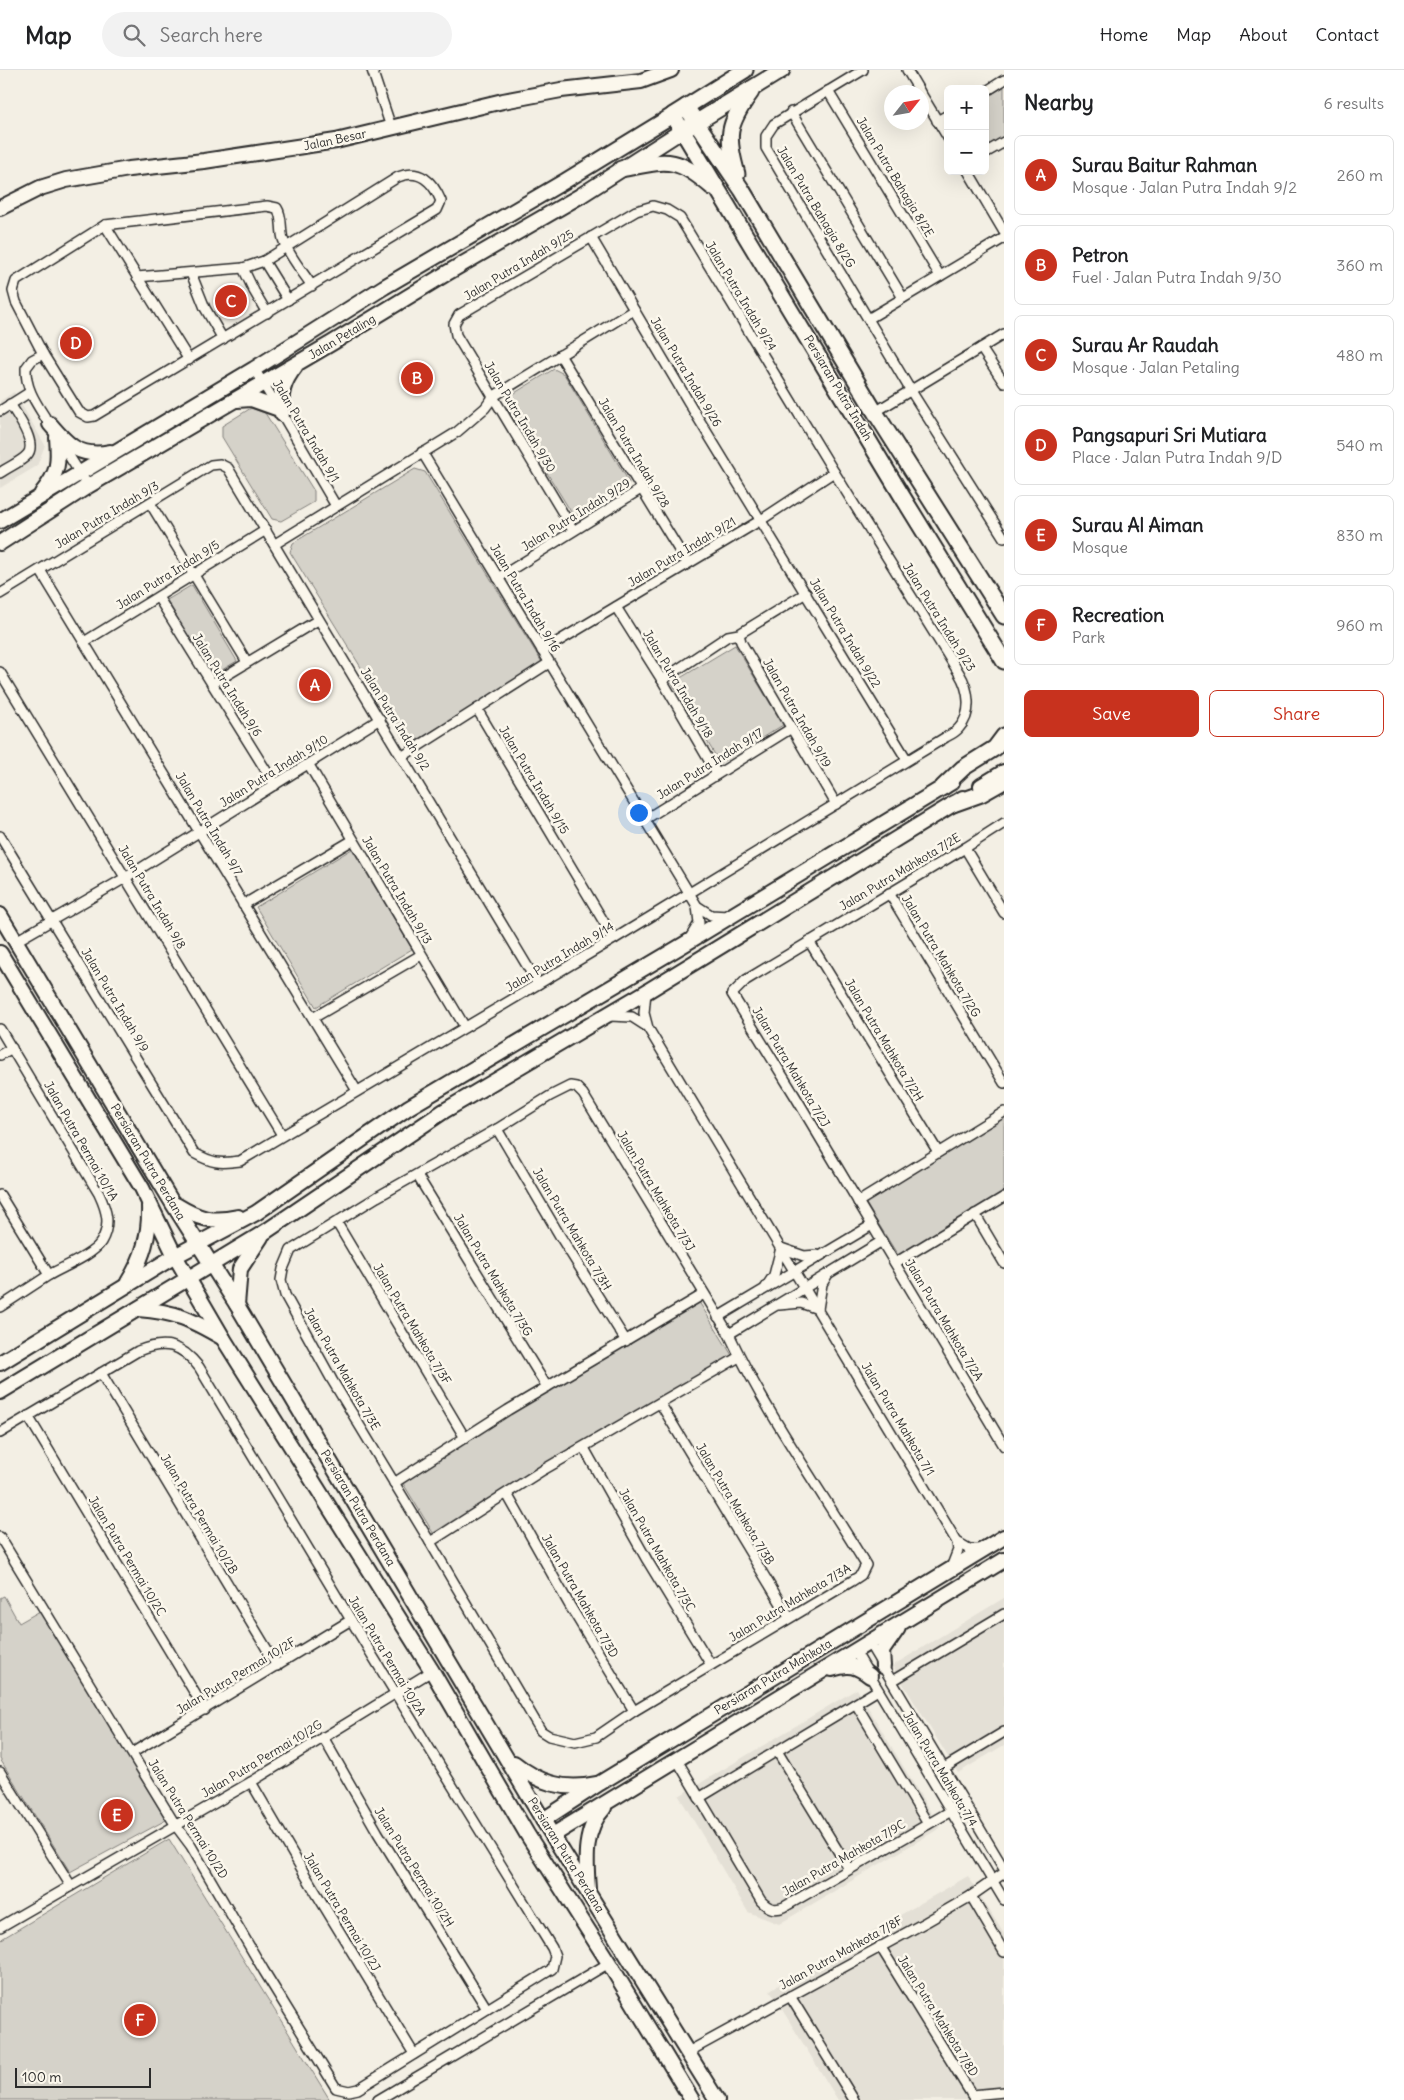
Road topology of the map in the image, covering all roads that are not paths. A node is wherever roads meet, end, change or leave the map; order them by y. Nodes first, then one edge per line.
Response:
1 (372, 70) edge
2 (671, 70) edge
3 (745, 70) edge
4 (782, 70) edge
5 (863, 70) edge
6 (906, 70) edge
7 (1004, 80) edge
8 (915, 85) edge
9 (755, 86) junction
10 (989, 89) edge
11 (828, 91) junction
12 (929, 108) edge
13 (680, 111) junction
14 (791, 112) junction
15 (944, 117) edge
16 (937, 121) junction
17 (689, 126) junction
18 (391, 127) junction
19 (944, 132) edge
20 (1004, 142) edge
21 (989, 151) edge
22 (621, 169) junction
23 (970, 175) edge
24 (742, 190) junction
25 (725, 201) junction
26 (0, 208) edge
27 (105, 225) junction
28 (1004, 232) edge
29 (591, 237) junction
30 (1004, 238) edge
31 (286, 246) junction
32 (264, 261) junction
33 (243, 268) junction
34 (191, 273) junction
35 (940, 276) junction
36 (137, 277) junction
37 (312, 286) junction
38 (903, 298) junction
39 (288, 300) junction
40 (634, 310) junction
41 (267, 313) junction
42 (459, 315) joint
43 (868, 319) junction
44 (1004, 334) edge
45 (223, 339) junction
46 (981, 348) junction
47 (43, 354) junction
48 (560, 355) junction
49 (188, 360) junction
50 (298, 362) junction
51 (254, 369) junction
52 (263, 383) junction
53 (1004, 383) edge
54 (911, 391) junction
55 (30, 392) junction
56 (494, 396) junction
57 (236, 400) junction
58 (10, 404) junction
59 (0, 411) edge
60 (281, 411) junction
61 (875, 412) junction
62 (50, 424) junction
63 (57, 437) junction
64 (114, 452) junction
65 (422, 452) junction
66 (228, 468) joint
67 (80, 472) junction
68 (834, 472) junction
69 (0, 473) edge
70 (88, 486) junction
71 (641, 489) junction
72 (924, 489) junction
73 (902, 496) junction
74 (36, 499) junction
75 (150, 503) junction
76 (336, 506) junction
77 (761, 520) junction
78 (0, 521) edge
79 (266, 530) junction
80 (573, 530) junction
81 (1004, 538) edge
82 (0, 543) edge
83 (274, 544) junction
84 (687, 563) junction
85 (40, 570) junction
86 (193, 574) junction
87 (977, 574) junction
88 (498, 578) junction
89 (956, 585) junction
90 (806, 593) junction
91 (0, 594) edge
92 (158, 597) junction
93 (616, 607) junction
94 (1004, 616) edge
95 (318, 620) junction
96 (739, 634) junction
97 (84, 642) junction
98 (542, 651) junction
99 (1004, 661) edge
100 (247, 662) junction
101 (549, 663) junction
102 (0, 672) edge
103 (662, 680) junction
104 (212, 684) junction
105 (477, 709) junction
106 (380, 719) junction
107 (790, 729) junction
108 (1004, 736) edge
109 (1004, 751) edge
110 (403, 756) junction
111 (907, 760) junction
112 (309, 765) junction
113 (1004, 772) edge
114 (717, 774) junction
115 (1004, 781) edge
116 (275, 785) junction
117 (943, 787) junction
118 (836, 804) junction
119 (953, 804) junction
120 (644, 820) junction
121 (1004, 822) edge
122 (200, 832) junction
123 (0, 836) edge
124 (353, 840) junction
125 (965, 848) junction
126 (799, 874) junction
127 (125, 878) junction
128 (829, 880) junction
129 (689, 893) junction
130 (889, 894) junction
131 (243, 905) junction
132 (697, 906) junction
133 (738, 911) junction
134 (1004, 913) edge
135 (0, 915) edge
136 (52, 920) junction
137 (614, 939) junction
138 (16, 941) junction
139 (809, 941) junction
140 (683, 945) junction
141 (0, 953) edge
142 (421, 955) junction
143 (538, 984) junction
144 (646, 992) junction
145 (606, 1016) junction
146 (313, 1018) junction
147 (465, 1027) junction
148 (648, 1028) junction
149 (0, 1029) edge
150 (12, 1048) junction
151 (0, 1055) edge
152 (1004, 1083) edge
153 (356, 1091) junction
154 (550, 1096) joint
155 (409, 1107) junction
156 (444, 1111) junction
157 (1004, 1112) edge
158 (497, 1129) junction
159 (282, 1135) junction
160 (938, 1152) junction
161 (221, 1164) joint
162 (417, 1175) junction
163 (142, 1188) junction
164 (0, 1195) edge
165 (1004, 1197) edge
166 (858, 1202) junction
167 (173, 1204) junction
168 (256, 1213) junction
169 (974, 1214) junction
170 (337, 1223) junction
171 (872, 1225) junction
172 (265, 1232) junction
173 (880, 1237) junction
174 (198, 1244) junction
175 (781, 1248) junction
176 (820, 1255) junction
177 (175, 1256) junction
178 (895, 1263) junction
179 (1004, 1263) edge
180 (211, 1264) junction
181 (832, 1270) junction
182 (795, 1271) junction
183 (49, 1275) junction
184 (189, 1278) junction
185 (124, 1287) junction
186 (805, 1288) junction
187 (762, 1291) junction
188 (704, 1294) junction
189 (237, 1304) junction
190 (775, 1306) junction
191 (0, 1308) edge
192 (138, 1309) junction
193 (818, 1309) junction
194 (718, 1317) junction
195 (729, 1334) junction
196 (224, 1338) junction
197 (626, 1341) junction
198 (739, 1357) junction
199 (0, 1363) edge
200 (101, 1373) junction
201 (546, 1387) junction
202 (0, 1392) edge
203 (660, 1402) junction
204 (28, 1416) junction
205 (0, 1433) edge
206 (465, 1438) junction
207 (1004, 1446) edge
208 (584, 1448) junction
209 (394, 1482) junction
210 (507, 1494) junction
211 (0, 1537) edge
212 (1004, 1537) edge
213 (430, 1542) junction
214 (957, 1542) junction
215 (986, 1548) junction
216 (1004, 1560) edge
217 (951, 1569) junction
218 (902, 1599) junction
219 (1004, 1614) edge
220 (789, 1617) junction
221 (351, 1620) junction
222 (904, 1621) junction
223 (860, 1644) junction
224 (797, 1662) junction
225 (711, 1665) junction
226 (277, 1666) junction
227 (883, 1666) junction
228 (432, 1671) junction
229 (817, 1674) junction
230 (870, 1676) junction
231 (892, 1682) junction
232 (878, 1690) junction
233 (395, 1694) junction
234 (856, 1704) junction
235 (205, 1710) junction
236 (634, 1711) junction
237 (1004, 1732) edge
238 (323, 1737) junction
239 (567, 1741) joint
240 (777, 1751) junction
241 (132, 1752) junction
242 (507, 1758) junction
243 (677, 1760) junction
244 (944, 1768) junction
245 (0, 1772) edge
246 (251, 1782) junction
247 (600, 1783) junction
248 (504, 1795) junction
249 (699, 1798) junction
250 (612, 1800) junction
251 (950, 1810) junction
252 (928, 1824) junction
253 (176, 1826) junction
254 (546, 1829) junction
255 (849, 1869) junction
256 (1004, 1869) edge
257 (1004, 1873) edge
258 (993, 1881) junction
259 (71, 1886) junction
260 (561, 1888) junction
261 (588, 1891) junction
262 (971, 1896) junction
263 (1004, 1900) edge
264 (0, 1928) edge
265 (880, 1946) junction
266 (1004, 1952) edge
267 (609, 1963) junction
268 (790, 1996) junction
269 (487, 2009) junction
270 (688, 2052) junction
271 (414, 2054) junction
272 (366, 2084) joint
273 (1004, 2092) edge
274 (973, 2097) edge
275 (378, 2100) edge
276 (692, 2100) edge
277 (717, 2100) edge
278 (854, 2100) edge

1 - 18 street
2 - 18 main road, Jalan Besar
3 - 13 main road
4 - 9 main road
5 - 11 street, Jalan Putra Bahagia 8/2G
6 - 8 street
7 - 10 street
9 - 17 main road
9 - 24 main road
11 - 14 street, Jalan Putra Bahagia 8/2G
11 - 35 street, Jalan Putra Bahagia 8/2E
12 - 16 street
13 - 17 main road, Persiaran Putra Indah
13 - 51 main road, Jalan Petaling
14 - 38 street
14 - 43 street, Jalan Putra Bahagia 8/2G
15 - 16 street
16 - 19 street
17 - 22 main road, Jalan Petaling
17 - 24 main road, Persiaran Putra Indah
17 - 25 main road, Persiaran Putra Indah
18 - 26 main road, Jalan Besar
20 - 21 street
22 - 25 main road
22 - 50 main road, Jalan Petaling
23 - 28 street
24 - 61 main road, Persiaran Putra Indah
25 - 73 main road, Persiaran Putra Indah
27 - 31 street
27 - 36 street
27 - 47 street
29 - 40 street, Jalan Putra Indah 9/26
29 - 42 street, Jalan Putra Indah 9/25
29 - 68 street, Jalan Putra Indah 9/24
30 - 35 street
31 - 32 street
31 - 37 street
31 - 37 street
32 - 33 street
32 - 39 street
33 - 34 street
33 - 41 street
34 - 36 street
34 - 45 street
35 - 38 street
36 - 49 street
37 - 39 street
38 - 43 street
39 - 41 street
40 - 48 street
40 - 77 street, Jalan Putra Indah 9/26
41 - 45 street
42 - 56 street, Jalan Putra Indah 9/30
43 - 54 street, Jalan Putra Bahagia 8/2G
44 - 46 street
45 - 49 street
46 - 53 street
46 - 54 street
47 - 49 street
47 - 55 street
48 - 56 street
48 - 71 street, Jalan Putra Indah 9/28
50 - 52 main road, Jalan Petaling
50 - 60 main road
51 - 52 street, Jalan Putra Indah 9/1
51 - 64 main road, Jalan Petaling
52 - 57 main road, Jalan Petaling
52 - 60 street, Jalan Putra Indah 9/1
54 - 61 street
54 - 81 street, Jalan Putra Bahagia 8/2G
55 - 58 street
55 - 62 street
56 - 65 street
56 - 80 street, Jalan Putra Indah 9/30
57 - 60 main road
57 - 70 main road, Jalan Petaling
58 - 59 street
58 - 69 street
60 - 76 street, Jalan Putra Indah 9/1
61 - 72 main road, Persiaran Putra Indah
62 - 63 street
62 - 64 main road
63 - 67 street
63 - 74 main road
64 - 67 main road, Jalan Petaling
65 - 76 street
65 - 88 street, Jalan Putra Indah 9/16
66 - 75 street, Jalan Putra Indah 9/3
66 - 79 street, Jalan Putra Indah 9/2
67 - 70 street
67 - 74 main road, Jalan Petaling
68 - 77 street, Jalan Putra Indah 9/21
68 - 111 street, Jalan Putra Indah 9/23
70 - 82 main road, Jalan Petaling
71 - 80 street, Jalan Putra Indah 9/29
71 - 84 street, Jalan Putra Indah 9/28
72 - 73 main road
72 - 87 main road, Persiaran Putra Indah
73 - 89 main road, Persiaran Putra Indah
74 - 78 main road, Jalan Petaling
75 - 85 street, Jalan Putra Indah 9/3
75 - 86 street
76 - 83 street
77 - 84 street, Jalan Putra Indah 9/21
77 - 90 street, Jalan Putra Indah 9/22
79 - 83 street, Jalan Putra Indah 9/2
79 - 86 street, Jalan Putra Indah 9/5
80 - 88 street, Jalan Putra Indah 9/29
83 - 95 street, Jalan Putra Indah 9/2
84 - 93 street, Jalan Putra Indah 9/21
85 - 91 street, Jalan Putra Indah 9/3
85 - 97 street, Jalan Putra Indah 9/7
86 - 92 street, Jalan Putra Indah 9/5
86 - 100 street
87 - 89 main road
87 - 94 main road, Persiaran Putra Indah
88 - 98 street, Jalan Putra Indah 9/16
89 - 99 main road, Persiaran Putra Indah
90 - 96 street
90 - 111 street, Jalan Putra Indah 9/22
92 - 97 street, Jalan Putra Indah 9/5
92 - 104 street, Jalan Putra Indah 9/6
93 - 98 street, Jalan Putra Indah 9/21
93 - 103 street, Jalan Putra Indah 9/18
95 - 100 street
95 - 106 street, Jalan Putra Indah 9/2
96 - 103 street
96 - 107 street, Jalan Putra Indah 9/19
97 - 122 street, Jalan Putra Indah 9/7
98 - 101 street, Jalan Putra Indah 9/16
100 - 104 street
101 - 105 street
101 - 120 street, Jalan Putra Indah 9/16
102 - 127 street, Jalan Putra Indah 9/8
103 - 114 street, Jalan Putra Indah 9/18
104 - 116 street, Jalan Putra Indah 9/6
105 - 110 street
105 - 137 street, Jalan Putra Indah 9/15
106 - 110 street, Jalan Putra Indah 9/2
106 - 112 street, Jalan Putra Indah 9/10
107 - 114 street, Jalan Putra Indah 9/17
107 - 118 street, Jalan Putra Indah 9/19
108 - 117 main road
109 - 117 main road
110 - 143 street, Jalan Putra Indah 9/2
111 - 118 street, Jalan Putra Indah 9/14
112 - 116 street, Jalan Putra Indah 9/10
112 - 124 street, Jalan Putra Indah 9/13
113 - 119 main road
114 - 120 street, Jalan Putra Indah 9/17
115 - 119 main road
116 - 122 street, Jalan Putra Indah 9/10
117 - 126 main road
118 - 129 street, Jalan Putra Indah 9/14
119 - 128 main road
120 - 129 street, Jalan Putra Indah 9/16
121 - 125 street, Jalan Putra Mahkota 7/2E
122 - 127 street, Jalan Putra Indah 9/10
122 - 131 street, Jalan Putra Indah 9/7
123 - 136 street, Jalan Putra Indah 9/9
124 - 131 street
124 - 142 street, Jalan Putra Indah 9/13
125 - 130 street, Jalan Putra Mahkota 7/2E
125 - 134 street
126 - 128 main road
126 - 133 main road
127 - 136 street, Jalan Putra Indah 9/10
127 - 159 street, Jalan Putra Indah 9/8
128 - 144 main road
129 - 132 street, Jalan Putra Indah 9/16
129 - 137 street, Jalan Putra Indah 9/14
130 - 139 street, Jalan Putra Mahkota 7/2E
130 - 152 street, Jalan Putra Mahkota 7/2G
131 - 146 street, Jalan Putra Indah 9/7
132 - 133 street
132 - 140 street
133 - 140 main road
135 - 138 main road, Persiaran Putra Perdana
136 - 138 street, Jalan Putra Indah 9/10
136 - 161 street, Jalan Putra Indah 9/9
137 - 143 street, Jalan Putra Indah 9/14
138 - 167 main road, Persiaran Putra Perdana
139 - 160 street, Jalan Putra Mahkota 7/2H
139 - 166 street, Jalan Putra Mahkota 7/2J
140 - 155 main road
141 - 163 main road, Persiaran Putra Perdana
142 - 146 street
142 - 147 street, Jalan Putra Indah 9/13
143 - 147 street, Jalan Putra Indah 9/14
144 - 145 main road
144 - 148 street, Jalan Putra Mahkota 7/1
145 - 148 street
145 - 156 main road
146 - 153 street, Jalan Putra Indah 9/7
147 - 153 street, Jalan Putra Indah 9/14
148 - 175 street, Jalan Putra Mahkota 7/1
149 - 150 street, Jalan Putra Permai 10/1A
150 - 151 street
150 - 183 street, Jalan Putra Permai 10/1A
153 - 159 street, Jalan Putra Indah 9/14
154 - 158 street, Jalan Putra Mahkota 7/3E
154 - 188 street, Jalan Putra Mahkota 7/3J
155 - 156 main road
155 - 168 main road
156 - 172 main road
157 - 160 street
158 - 162 street, Jalan Putra Mahkota 7/3E
158 - 197 street, Jalan Putra Mahkota 7/3H
159 - 161 street, Jalan Putra Indah 9/14
160 - 166 street
162 - 170 street, Jalan Putra Mahkota 7/3E
162 - 201 street, Jalan Putra Mahkota 7/3G
163 - 177 main road, Persiaran Putra Perdana
163 - 185 main road
164 - 183 street
165 - 169 street
166 - 171 street, Jalan Putra Mahkota 7/2J
167 - 168 main road
167 - 174 main road, Persiaran Putra Perdana
168 - 174 main road
169 - 178 street
169 - 179 street
170 - 206 street, Jalan Putra Mahkota 7/3F
170 - 209 street, Jalan Putra Mahkota 7/3E
171 - 173 street, Jalan Putra Mahkota 7/2J
171 - 176 street
172 - 180 main road
172 - 189 main road
173 - 178 street, Jalan Putra Mahkota 7/2A
173 - 181 street
174 - 177 main road
174 - 180 main road, Persiaran Putra Perdana
175 - 176 street
175 - 182 street, Jalan Putra Mahkota 7/1
175 - 187 street
176 - 182 street
177 - 184 main road, Persiaran Putra Perdana
177 - 185 main road
178 - 207 street, Jalan Putra Mahkota 7/2A
180 - 184 main road
180 - 189 main road, Persiaran Putra Perdana
181 - 186 street
181 - 193 street
182 - 186 street, Jalan Putra Mahkota 7/1
182 - 187 street
183 - 191 street, Jalan Putra Permai 10/1A
184 - 192 main road
184 - 196 main road, Persiaran Putra Perdana
185 - 199 main road
186 - 190 street
186 - 193 street, Jalan Putra Mahkota 7/1
187 - 194 street
188 - 194 street, Jalan Putra Mahkota 7/3J
188 - 197 street
189 - 242 main road, Persiaran Putra Perdana
190 - 193 street
190 - 195 street
192 - 196 main road
192 - 202 main road
193 - 214 street, Jalan Putra Mahkota 7/1
194 - 195 street, Jalan Putra Mahkota 7/3J
195 - 198 street, Jalan Putra Mahkota 7/3A
196 - 228 main road, Persiaran Putra Perdana
197 - 201 street
198 - 203 street
198 - 220 street, Jalan Putra Mahkota 7/3A
200 - 204 street, Jalan Putra Permai 10/2A
200 - 221 street, Jalan Putra Permai 10/2A
200 - 226 street, Jalan Putra Permai 10/2B
201 - 206 street
203 - 208 street
203 - 220 street, Jalan Putra Mahkota 7/3B
204 - 205 street, Jalan Putra Permai 10/2A
204 - 235 street, Jalan Putra Permai 10/2C
206 - 209 street
208 - 210 street
208 - 225 street, Jalan Putra Mahkota 7/3C
209 - 213 street, Jalan Putra Mahkota 7/3E
210 - 213 street
210 - 236 street, Jalan Putra Mahkota 7/3D
211 - 241 street, Jalan Putra Permai 10/2D
212 - 215 main road, Persiaran Putra Mahkota
213 - 239 street, Jalan Putra Mahkota 7/3E
214 - 215 street
214 - 217 street
215 - 217 main road, Persiaran Putra Mahkota
216 - 222 main road, Persiaran Putra Mahkota
217 - 218 main road, Persiaran Putra Mahkota
218 - 223 main road
218 - 224 main road, Persiaran Putra Mahkota
219 - 231 street
220 - 225 street, Jalan Putra Mahkota 7/3A
221 - 226 street, Jalan Putra Permai 10/2F
221 - 233 street, Jalan Putra Permai 10/2A
222 - 223 main road, Persiaran Putra Mahkota
222 - 227 main road
223 - 224 main road
223 - 227 street, Jalan Putra Mahkota 7/4
223 - 229 main road, Persiaran Putra Mahkota
223 - 230 street, Jalan Putra Mahkota 7/4
224 - 247 main road, Persiaran Putra Mahkota
225 - 236 street, Jalan Putra Mahkota 7/3A
226 - 235 street, Jalan Putra Permai 10/2F
227 - 231 street, Jalan Putra Mahkota 7/4
228 - 233 street, Jalan Putra Permai 10/2G
228 - 248 main road, Persiaran Putra Perdana
229 - 230 main road
229 - 243 main road, Persiaran Putra Mahkota
230 - 232 street, Jalan Putra Mahkota 7/4
231 - 244 street, Jalan Putra Mahkota 7/4
232 - 234 street
232 - 251 street, Jalan Putra Mahkota 7/4
233 - 238 street, Jalan Putra Permai 10/2G
233 - 269 street, Jalan Putra Permai 10/2A
234 - 240 street
234 - 252 street
235 - 241 street, Jalan Putra Permai 10/2F
236 - 239 street, Jalan Putra Mahkota 7/3A
237 - 244 street
238 - 246 street, Jalan Putra Permai 10/2G
238 - 269 street, Jalan Putra Permai 10/2H
240 - 249 street
240 - 255 street
241 - 253 street, Jalan Putra Permai 10/2D
242 - 247 main road
242 - 254 main road, Persiaran Putra Perdana
243 - 249 street, Jalan Putra Mahkota 7/9C
243 - 250 main road, Persiaran Putra Mahkota
244 - 256 street, Jalan Putra Mahkota 7/4
245 - 259 street
246 - 253 street, Jalan Putra Permai 10/2G
246 - 271 street, Jalan Putra Permai 10/2J
247 - 254 main road, Persiaran Putra Mahkota
248 - 254 main road
248 - 260 main road, Persiaran Putra Perdana
249 - 255 street, Jalan Putra Mahkota 7/9C
250 - 254 main road, Persiaran Putra Mahkota
250 - 261 main road
251 - 252 street, Jalan Putra Mahkota 7/9C
251 - 258 street, Jalan Putra Mahkota 7/4
252 - 255 street, Jalan Putra Mahkota 7/9C
253 - 259 street, Jalan Putra Permai 10/2G
253 - 272 street, Jalan Putra Permai 10/2D
254 - 260 main road
254 - 261 main road, Persiaran Putra Perdana
257 - 258 street, Jalan Putra Mahkota 7/8F
258 - 262 street, Jalan Putra Mahkota 7/8F
258 - 263 street, Jalan Putra Mahkota 7/4
259 - 264 street, Jalan Putra Permai 10/2G
260 - 267 main road, Persiaran Putra Perdana
261 - 270 main road, Persiaran Putra Perdana
262 - 265 street, Jalan Putra Mahkota 7/8F
262 - 266 street
265 - 268 street, Jalan Putra Mahkota 7/8F
265 - 274 street, Jalan Putra Mahkota 7/8D
267 - 275 street
267 - 276 main road, Persiaran Putra Perdana
268 - 270 street, Jalan Putra Mahkota 7/8F
268 - 278 street
269 - 271 street, Jalan Putra Permai 10/2A
270 - 277 main road, Persiaran Putra Perdana
271 - 272 street, Jalan Putra Permai 10/2A
273 - 274 street

